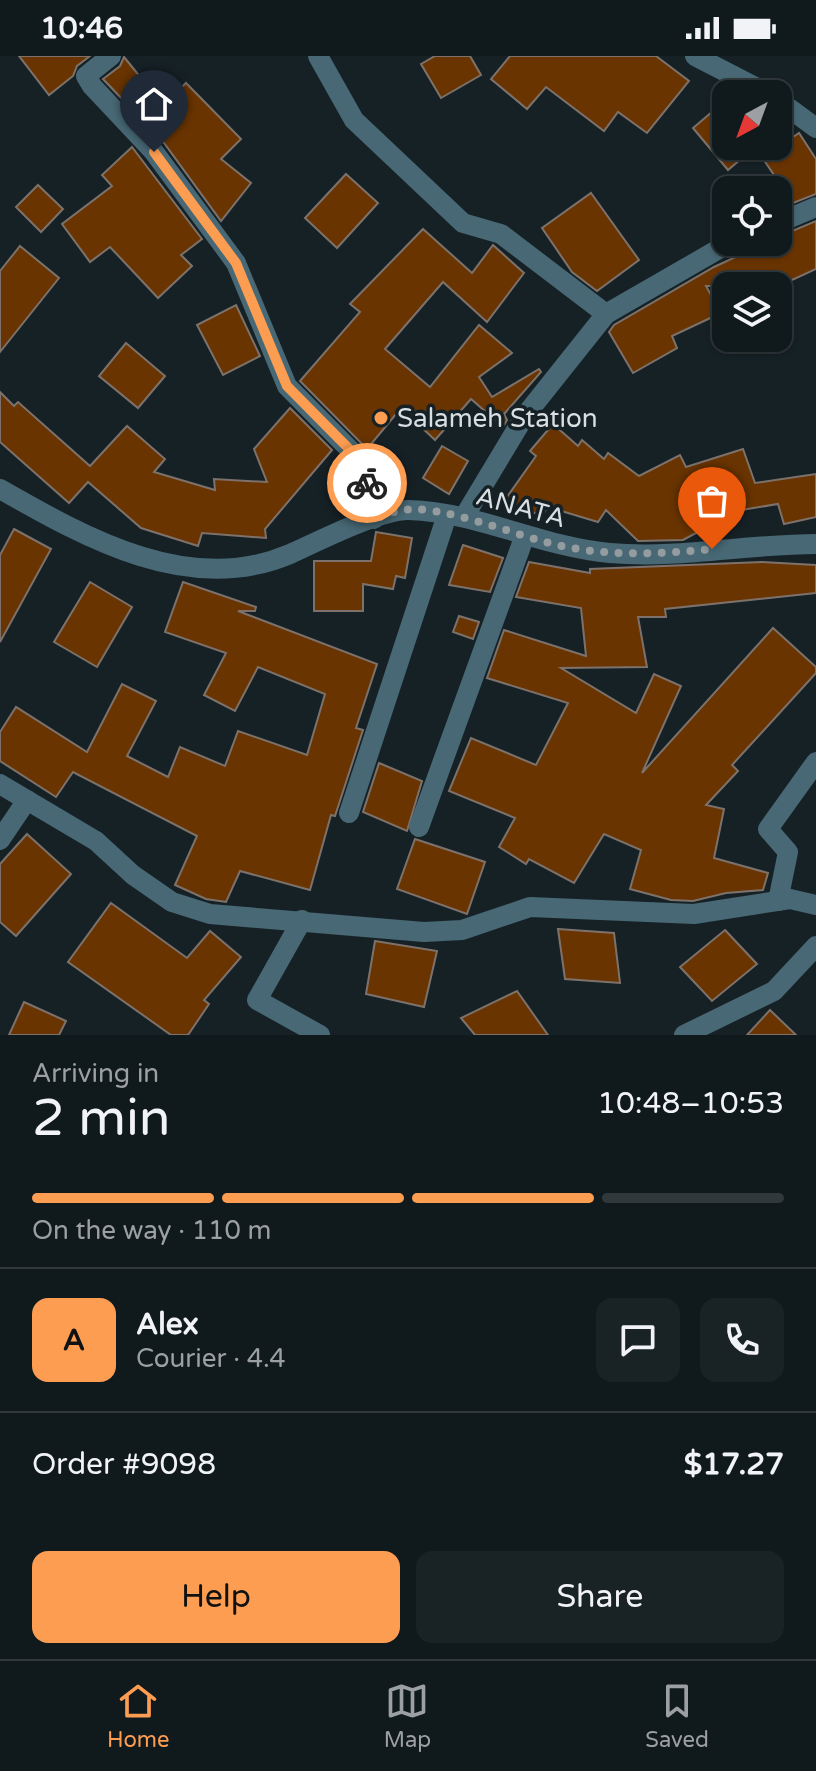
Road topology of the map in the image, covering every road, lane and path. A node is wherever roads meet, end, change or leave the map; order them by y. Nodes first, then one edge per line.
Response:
1 (111, 56) edge
2 (318, 56) edge
3 (695, 56) edge
4 (742, 80) edge
5 (792, 110) edge
6 (816, 128) edge
7 (816, 207) edge
8 (792, 217) edge
9 (712, 253) edge
10 (606, 314) junction
11 (0, 489) edge
12 (456, 516) junction
13 (374, 519) junction
14 (525, 535) junction
15 (816, 544) edge
16 (816, 762) edge
17 (0, 784) edge
18 (27, 800) junction
19 (349, 813) dead end
20 (419, 827) dead end
21 (0, 840) edge
22 (778, 901) junction
23 (816, 905) edge
24 (302, 920) junction
25 (816, 946) edge
26 (320, 1035) edge
27 (684, 1035) edge

1 - 13 street
2 - 10 street
3 - 4 street
5 - 6 street
7 - 8 street
9 - 10 street
10 - 12 street
11 - 13 street, ANATA
12 - 13 street, ANATA
12 - 14 street, ANATA
12 - 19 street
14 - 15 street, ANATA
14 - 20 street
16 - 22 street
17 - 18 street
18 - 21 street
18 - 24 street
22 - 23 street
22 - 24 street
24 - 26 street
25 - 27 street

